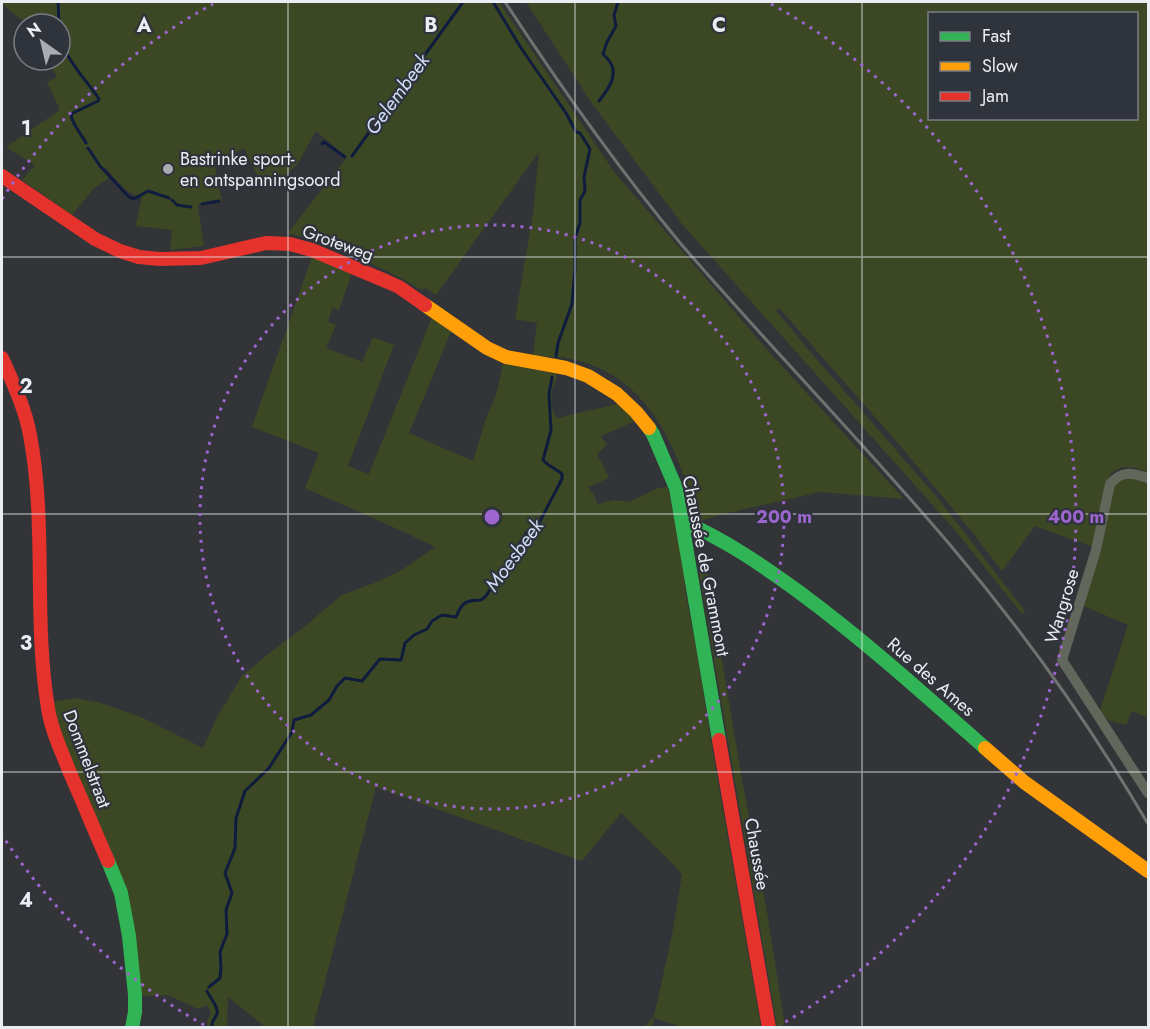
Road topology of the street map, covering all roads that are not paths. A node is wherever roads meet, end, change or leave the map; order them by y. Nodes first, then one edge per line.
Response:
1 (2, 176) edge
2 (2, 358) edge
3 (554, 366) joint
4 (1149, 478) edge
5 (682, 521) junction
6 (710, 687) joint
7 (1149, 793) edge
8 (1149, 871) edge
9 (132, 1028) edge
10 (769, 1028) edge

1 - 3 main road, Groteweg
2 - 9 main road, Dommelstraat
3 - 5 main road, Chaussée de Grammont
4 - 7 street, Wangrose
5 - 6 main road, Chaussée de Grammont
5 - 8 main road, Rue des Ames
6 - 10 main road, Chaussée

